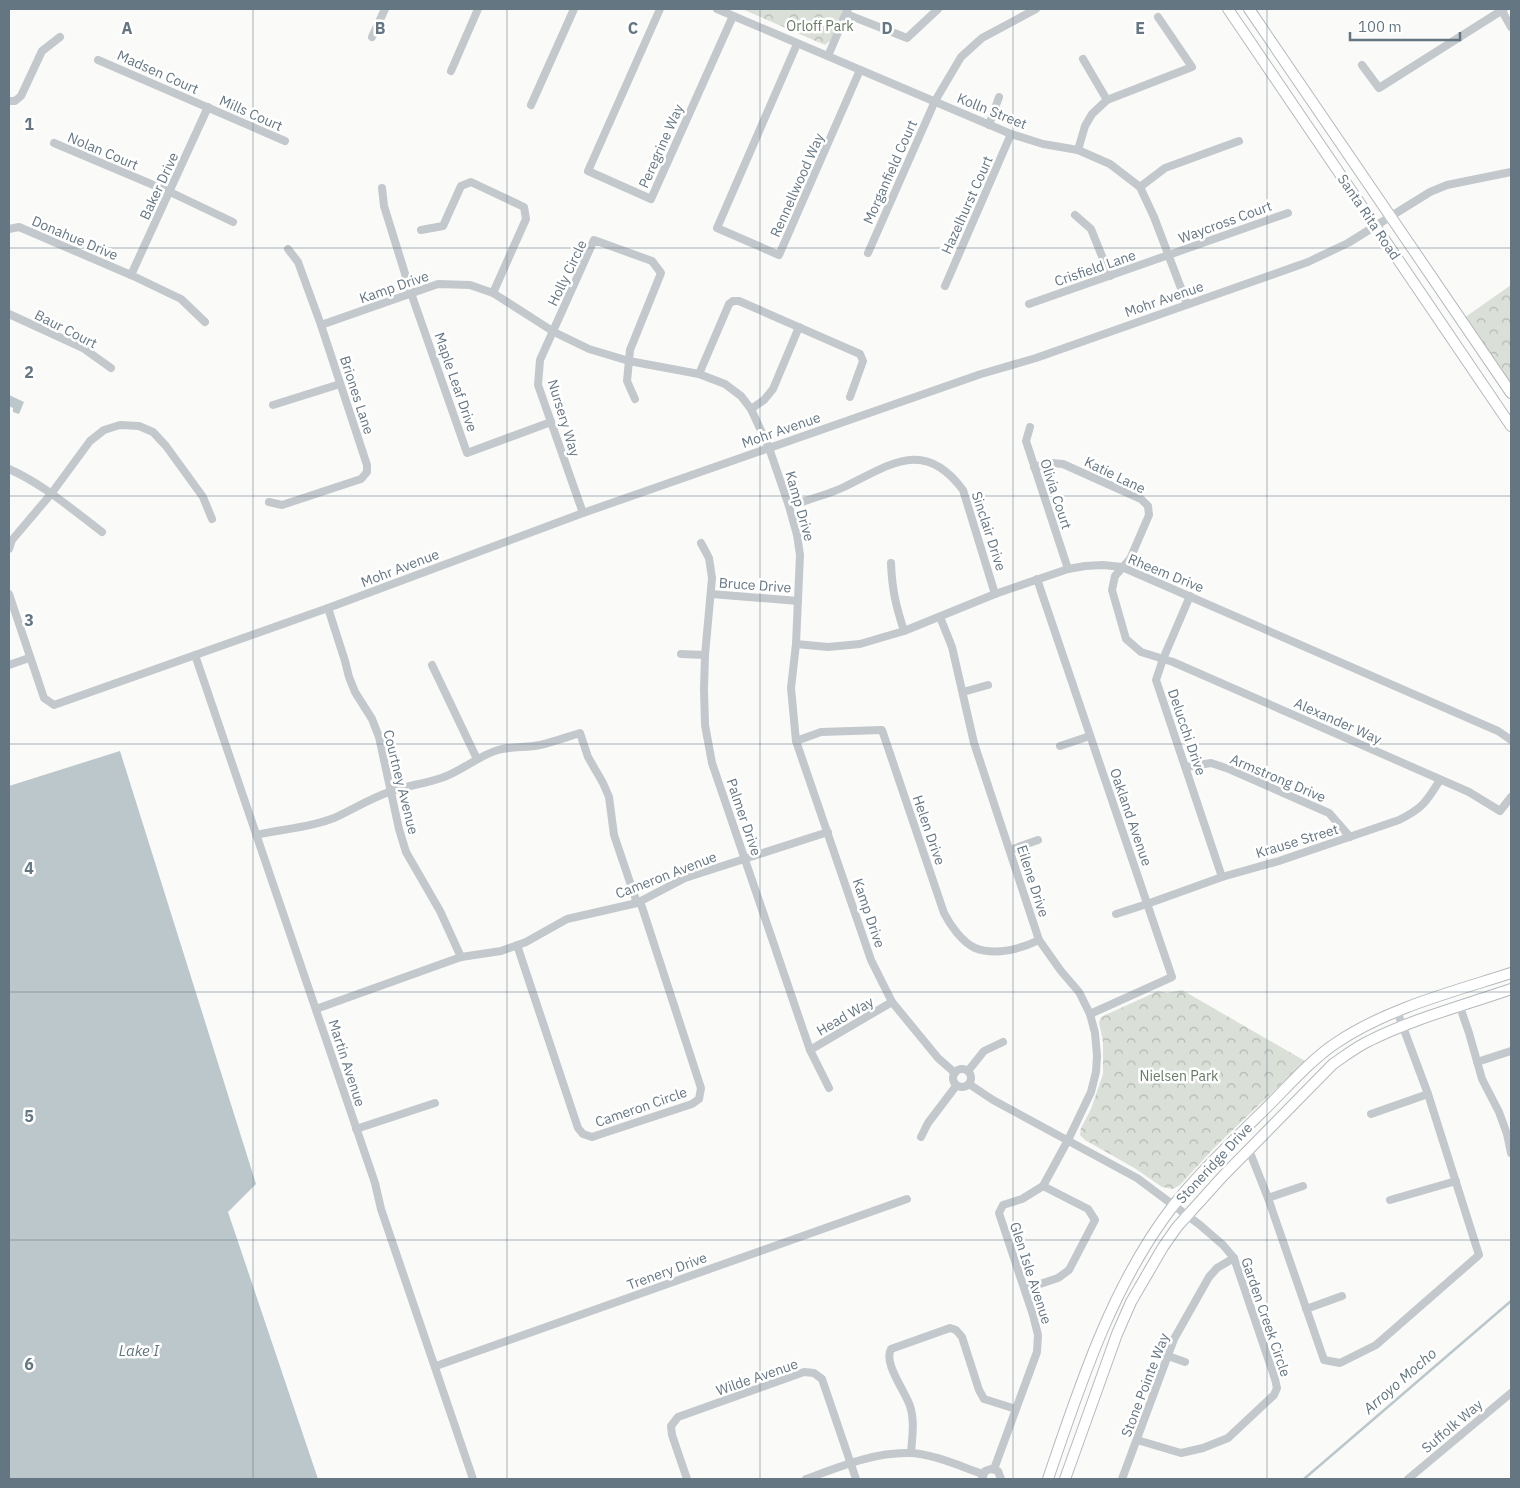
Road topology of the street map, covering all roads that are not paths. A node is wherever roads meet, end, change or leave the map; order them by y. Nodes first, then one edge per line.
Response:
1 (385, 9) edge
2 (478, 9) edge
3 (574, 9) edge
4 (660, 9) edge
5 (717, 9) edge
6 (938, 9) edge
7 (1228, 9) edge
8 (1249, 9) edge
9 (1502, 9) edge
10 (1032, 10) edge
11 (847, 11) edge
12 (1020, 12) edge
13 (733, 16) junction
14 (1158, 17) dead end
15 (1511, 26) edge
16 (60, 37) dead end
17 (372, 37) dead end
18 (1270, 39) junction
19 (797, 44) junction
20 (1256, 48) junction
21 (828, 56) junction
22 (1083, 59) dead end
23 (98, 60) dead end
24 (1362, 65) dead end
25 (860, 70) junction
26 (451, 71) dead end
27 (999, 96) dead end
28 (1107, 100) junction
29 (9, 101) edge
30 (935, 101) junction
31 (531, 105) dead end
32 (208, 108) junction
33 (989, 124) junction
34 (1011, 134) junction
35 (284, 141) dead end
36 (1240, 141) dead end
37 (54, 144) dead end
38 (1078, 150) junction
39 (1511, 172) edge
40 (1140, 187) junction
41 (382, 188) dead end
42 (170, 192) junction
43 (1288, 213) dead end
44 (1076, 215) dead end
45 (1391, 216) junction
46 (233, 222) dead end
47 (1375, 226) junction
48 (9, 229) edge
49 (421, 230) dead end
50 (288, 249) dead end
51 (868, 253) dead end
52 (1170, 255) junction
53 (131, 275) junction
54 (1110, 276) junction
55 (945, 286) dead end
56 (411, 293) junction
57 (493, 293) junction
58 (1029, 304) dead end
59 (1187, 304) junction
60 (9, 314) edge
61 (206, 322) dead end
62 (321, 325) junction
63 (799, 327) junction
64 (554, 332) junction
65 (629, 361) junction
66 (111, 368) dead end
67 (699, 374) junction
68 (340, 384) junction
69 (1511, 393) edge
70 (850, 397) dead end
71 (634, 399) dead end
72 (273, 405) dead end
73 (751, 409) junction
74 (550, 422) junction
75 (1511, 426) edge
76 (1030, 427) dead end
77 (769, 448) junction
78 (1034, 467) junction
79 (9, 469) edge
80 (51, 494) junction
81 (269, 502) dead end
82 (789, 506) junction
83 (582, 513) junction
84 (212, 519) dead end
85 (102, 532) dead end
86 (701, 542) dead end
87 (9, 548) edge
88 (891, 563) dead end
89 (1122, 567) junction
90 (1068, 569) junction
91 (1037, 579) junction
92 (9, 594) edge
93 (711, 594) junction
94 (995, 594) junction
95 (1190, 596) junction
96 (798, 601) junction
97 (328, 608) junction
98 (940, 617) junction
99 (904, 631) junction
100 (796, 644) junction
101 (681, 654) dead end
102 (195, 655) junction
103 (704, 655) junction
104 (29, 658) junction
105 (1163, 659) junction
106 (9, 665) edge
107 (432, 665) dead end
108 (988, 685) dead end
109 (963, 692) junction
110 (1090, 736) junction
111 (1511, 740) edge
112 (796, 741) junction
113 (1060, 746) dead end
114 (477, 759) junction
115 (1186, 767) junction
116 (1440, 780) junction
117 (390, 791) junction
118 (1511, 798) edge
119 (828, 832) junction
120 (256, 835) junction
121 (1350, 837) junction
122 (1038, 840) dead end
123 (1010, 850) junction
124 (744, 859) junction
125 (1222, 877) junction
126 (638, 902) junction
127 (1147, 904) junction
128 (1116, 914) dead end
129 (1039, 940) junction
130 (517, 945) junction
131 (461, 957) junction
132 (1511, 973) edge
133 (1511, 989) edge
134 (892, 1002) junction
135 (1460, 1007) junction
136 (316, 1009) junction
137 (1397, 1011) junction
138 (1090, 1014) junction
139 (1403, 1027) junction
140 (1003, 1042) dead end
141 (810, 1050) junction
142 (1511, 1051) edge
143 (1477, 1062) junction
144 (968, 1071) junction
145 (954, 1073) junction
146 (969, 1084) junction
147 (956, 1086) junction
148 (829, 1088) dead end
149 (1428, 1094) junction
150 (435, 1103) dead end
151 (1371, 1114) dead end
152 (356, 1129) junction
153 (921, 1137) dead end
154 (1068, 1140) junction
155 (1249, 1150) junction
156 (1511, 1152) edge
157 (1456, 1180) junction
158 (1043, 1186) junction
159 (1303, 1186) dead end
160 (1268, 1198) junction
161 (907, 1199) dead end
162 (1390, 1200) dead end
163 (1174, 1205) junction
164 (1187, 1216) junction
165 (1234, 1258) junction
166 (1025, 1289) junction
167 (1342, 1296) dead end
168 (1306, 1309) junction
169 (1168, 1356) junction
170 (1185, 1362) dead end
171 (436, 1366) junction
172 (1511, 1392) edge
173 (1016, 1409) junction
174 (1137, 1440) junction
175 (911, 1453) junction
176 (851, 1463) junction
177 (994, 1469) junction
178 (983, 1477) edge
179 (473, 1479) edge
180 (687, 1479) edge
181 (806, 1479) edge
182 (856, 1479) edge
183 (1001, 1479) edge
184 (1048, 1479) edge
185 (1065, 1479) edge
186 (1122, 1479) edge
187 (1408, 1479) edge

1 - 17 street
2 - 26 street
3 - 31 street
4 - 13 street, Peregrine Way
5 - 13 street, Kolln Street
6 - 11 street
7 - 20 main road, Santa Rita Road
8 - 18 main road, Santa Rita Road
9 - 15 street
9 - 24 street
10 - 12 street, Morganfield Court
11 - 21 street
12 - 30 street, Morganfield Court
13 - 19 street, Kolln Street
14 - 28 street
16 - 29 street
18 - 20 main road
18 - 45 main road, Santa Rita Road
19 - 21 street, Kolln Street
19 - 25 street, Rennellwood Way
20 - 47 main road, Santa Rita Road
21 - 25 street, Kolln Street
22 - 28 street
23 - 32 street, Madsen Court
25 - 30 street, Kolln Street
27 - 33 street
28 - 38 street
30 - 33 street, Kolln Street
30 - 51 street, Morganfield Court
32 - 35 street, Mills Court
32 - 42 street, Baker Drive
33 - 34 street, Kolln Street
34 - 38 street, Kolln Street
34 - 55 street, Hazelhurst Court
36 - 40 street
37 - 42 street, Nolan Court
38 - 40 street, Kolln Street
39 - 45 street, Mohr Avenue
40 - 52 street, Kolln Street
41 - 56 street
42 - 46 street, Nolan Court
42 - 53 street, Baker Drive
43 - 52 street, Waycross Court
44 - 54 street
45 - 47 street, Mohr Avenue
45 - 69 main road, Santa Rita Road
47 - 59 street, Mohr Avenue
47 - 75 main road, Santa Rita Road
48 - 53 street, Donahue Drive
49 - 57 street
50 - 62 street, Briones Lane
52 - 54 street, Crisfield Lane
52 - 59 street, Kolln Street
53 - 61 street, Donahue Drive
54 - 58 street, Crisfield Lane
56 - 57 street, Kamp Drive
56 - 62 street, Kamp Drive
56 - 74 street, Maple Leaf Drive
57 - 64 street, Kamp Drive
59 - 77 street, Mohr Avenue
60 - 66 street, Baur Court
62 - 68 street, Briones Lane
63 - 67 street
63 - 70 street
63 - 73 street
64 - 65 street, Kamp Drive
64 - 65 street, Holly Circle
64 - 74 street, Nursery Way
65 - 67 street, Kamp Drive
65 - 71 street
67 - 73 street, Kamp Drive
68 - 72 street
68 - 81 street, Briones Lane
73 - 77 street, Kamp Drive
74 - 83 street, Nursery Way
76 - 78 street, Olivia Court
77 - 82 street, Kamp Drive
77 - 83 street, Mohr Avenue
78 - 89 street, Katie Lane
78 - 90 street, Olivia Court
79 - 80 street
80 - 84 street
80 - 85 street
80 - 87 street
82 - 94 street, Sinclair Drive
82 - 96 street, Kamp Drive
83 - 97 street, Mohr Avenue
86 - 93 street, Palmer Drive
88 - 99 street
89 - 90 street, Rheem Drive
89 - 95 street, Rheem Drive
89 - 105 street, Alexander Way
90 - 91 street, Rheem Drive
91 - 94 street, Rheem Drive
91 - 110 street, Oakland Avenue
92 - 104 street
93 - 96 street, Bruce Drive
93 - 103 street, Palmer Drive
94 - 98 street, Rheem Drive
95 - 105 street, Delucchi Drive
95 - 111 street, Rheem Drive
96 - 100 street, Kamp Drive
97 - 102 street, Mohr Avenue
97 - 117 street, Courtney Avenue
98 - 99 street, Rheem Drive
98 - 109 street, Eilene Drive
99 - 100 street, Rheem Drive
100 - 112 street, Kamp Drive
101 - 103 street
102 - 104 street, Mohr Avenue
102 - 120 street, Martin Avenue
103 - 124 street, Palmer Drive
104 - 106 street
105 - 115 street, Delucchi Drive
105 - 116 street, Alexander Way
107 - 114 street
108 - 109 street
109 - 123 street, Eilene Drive
110 - 113 street
110 - 127 street, Oakland Avenue
112 - 119 street, Kamp Drive
112 - 129 street, Helen Drive
114 - 117 street
114 - 126 street
115 - 121 street, Armstrong Drive
115 - 125 street, Delucchi Drive
116 - 118 street, Alexander Way
116 - 121 street, Krause Street
117 - 120 street
117 - 131 street, Courtney Avenue
119 - 124 street, Cameron Avenue
119 - 134 street, Kamp Drive
120 - 136 street, Martin Avenue
121 - 125 street, Krause Street
122 - 123 street
123 - 129 street, Eilene Drive
124 - 126 street, Cameron Avenue
124 - 141 street, Palmer Drive
125 - 127 street, Krause Street
126 - 130 street, Cameron Avenue
126 - 130 street, Cameron Circle
127 - 128 street, Krause Street
127 - 138 street, Oakland Avenue
129 - 138 street, Eilene Drive
130 - 131 street, Cameron Avenue
131 - 136 street, Cameron Avenue
132 - 137 main road, Stoneridge Drive
133 - 135 main road, Stoneridge Drive
134 - 141 street, Head Way
134 - 145 street, Kamp Drive
135 - 139 main road, Stoneridge Drive
135 - 143 street
136 - 152 street, Martin Avenue
137 - 139 street
137 - 163 main road, Stoneridge Drive
138 - 154 street, Eilene Drive
139 - 149 street
139 - 155 main road, Stoneridge Drive
140 - 144 street
141 - 148 street, Palmer Drive
142 - 143 street
143 - 156 street
144 - 145 street
144 - 146 street
145 - 147 street
146 - 147 street
146 - 154 street
147 - 153 street
149 - 151 street
149 - 157 street
150 - 152 street
152 - 171 street, Martin Avenue
154 - 158 street, Glen Isle Avenue
154 - 163 street
155 - 160 street
155 - 164 main road, Stoneridge Drive
157 - 162 street
157 - 168 street
158 - 166 street, Glen Isle Avenue
158 - 166 street
159 - 160 street
160 - 168 street
161 - 171 street, Trenery Drive
163 - 164 street, Garden Creek Circle
163 - 184 main road, Stoneridge Drive
164 - 165 street, Garden Creek Circle
164 - 185 main road, Stoneridge Drive
165 - 169 street, Stone Pointe Way
165 - 174 street, Garden Creek Circle
166 - 173 street, Glen Isle Avenue
167 - 168 street
169 - 170 street
169 - 174 street, Stone Pointe Way
171 - 179 street, Martin Avenue
172 - 187 street, Suffolk Way
173 - 175 street
173 - 177 street, Glen Isle Avenue
174 - 186 street, Stone Pointe Way
175 - 176 street
175 - 178 street
176 - 180 street, Wilde Avenue
176 - 181 street
176 - 182 street
177 - 178 street
177 - 183 street

